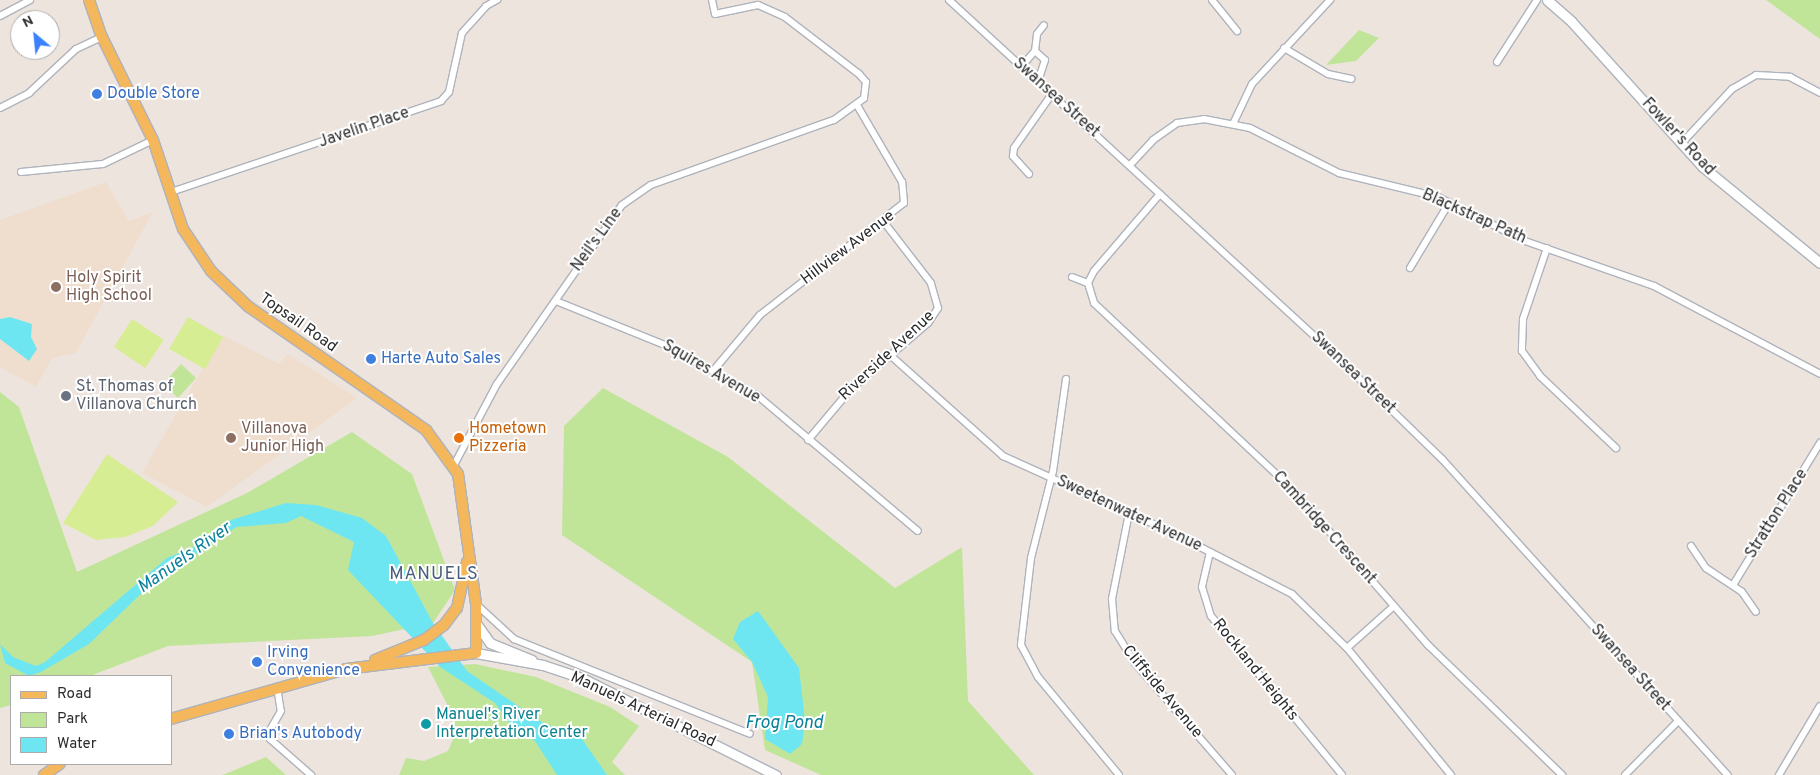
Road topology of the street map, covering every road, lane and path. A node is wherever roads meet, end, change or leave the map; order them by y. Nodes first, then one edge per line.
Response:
1 (30, 0) edge
2 (89, 0) edge
3 (497, 0) edge
4 (712, 0) edge
5 (949, 0) edge
6 (1212, 0) edge
7 (1330, 0) edge
8 (1537, 0) edge
9 (1547, 0) edge
10 (0, 16) edge
11 (1044, 25) dead end
12 (1237, 31) dead end
13 (102, 37) junction
14 (1284, 48) junction
15 (1035, 51) junction
16 (1497, 62) dead end
17 (1021, 67) junction
18 (1351, 79) dead end
19 (1038, 82) junction
20 (1820, 93) edge
21 (1052, 94) junction
22 (857, 105) junction
23 (0, 108) edge
24 (1233, 124) junction
25 (153, 140) junction
26 (1681, 144) junction
27 (1130, 165) junction
28 (21, 172) dead end
29 (1029, 174) dead end
30 (171, 192) junction
31 (1160, 194) junction
32 (1449, 202) junction
33 (883, 221) junction
34 (1547, 248) junction
35 (1820, 263) edge
36 (1410, 268) dead end
37 (1072, 277) dead end
38 (1088, 282) junction
39 (556, 301) junction
40 (890, 355) junction
41 (713, 371) junction
42 (1820, 374) edge
43 (1066, 380) dead end
44 (808, 440) junction
45 (1820, 443) edge
46 (1616, 448) dead end
47 (453, 467) junction
48 (1051, 479) junction
49 (1128, 513) junction
50 (918, 531) dead end
51 (1691, 546) dead end
52 (469, 552) junction
53 (1210, 552) junction
54 (1733, 585) junction
55 (476, 604) junction
56 (1394, 606) junction
57 (1756, 612) dead end
58 (476, 623) junction
59 (1347, 648) junction
60 (476, 653) junction
61 (363, 665) junction
62 (543, 665) junction
63 (277, 687) junction
64 (1820, 706) edge
65 (172, 719) edge
66 (1678, 721) junction
67 (750, 734) dead end
68 (59, 765) edge
69 (44, 775) edge
70 (311, 775) edge
71 (776, 775) edge
72 (1119, 775) edge
73 (1232, 775) edge
74 (1342, 775) edge
75 (1451, 775) edge
76 (1562, 775) edge
77 (1625, 775) edge
78 (1728, 775) edge
79 (1779, 775) edge

1 - 10 street
2 - 13 main road, Topsail Road
3 - 30 street, Javelin Place
4 - 22 street
5 - 17 street, Swansea Street
6 - 12 street
7 - 14 street
8 - 16 street
9 - 26 main road, Fowler's Road
11 - 15 street
13 - 23 street
13 - 25 main road, Topsail Road
14 - 18 street
14 - 24 street
15 - 17 street
15 - 19 street
17 - 19 street, Swansea Street
19 - 21 street, Swansea Street
20 - 26 street
21 - 27 street, Swansea Street
21 - 29 street
22 - 33 street, Hillview Avenue
22 - 39 street, Neil's Line
24 - 27 street, Blackstrap Path
24 - 32 street, Blackstrap Path
25 - 28 street
25 - 30 main road, Topsail Road
26 - 35 main road, Fowler's Road
27 - 31 street, Swansea Street
30 - 47 main road, Topsail Road
31 - 38 street
31 - 66 street, Swansea Street
32 - 34 street, Blackstrap Path
32 - 36 street
33 - 40 street, Riverside Avenue
33 - 41 street, Hillview Avenue
34 - 42 street, Blackstrap Path
34 - 46 street
37 - 38 street
38 - 56 street, Cambridge Crescent
39 - 41 street, Squires Avenue
39 - 47 street, Neil's Line
40 - 44 street, Riverside Avenue
40 - 48 street, Sweetenwater Avenue
41 - 44 street, Squires Avenue
43 - 48 street
44 - 50 street, Squires Avenue
45 - 54 street, Stratton Place
47 - 52 main road, Topsail Road
48 - 49 street, Sweetenwater Avenue
48 - 72 street
49 - 53 street, Sweetenwater Avenue
49 - 73 street, Cliffside Avenue
51 - 54 street
52 - 55 main road, Topsail Road
52 - 61 main road
53 - 59 street, Sweetenwater Avenue
53 - 74 street, Rockland Heights
54 - 57 street
55 - 58 main road, Topsail Road
55 - 67 street
56 - 59 street
56 - 76 street, Cambridge Crescent
58 - 60 main road, Topsail Road
58 - 62 main road
59 - 75 street, Sweetenwater Avenue
60 - 61 main road
60 - 62 main road, Manuels Arterial Road
61 - 63 main road
62 - 71 main road, Manuels Arterial Road
63 - 65 main road
63 - 70 street
64 - 79 street
66 - 77 street
66 - 78 street, Swansea Street
68 - 69 main road

